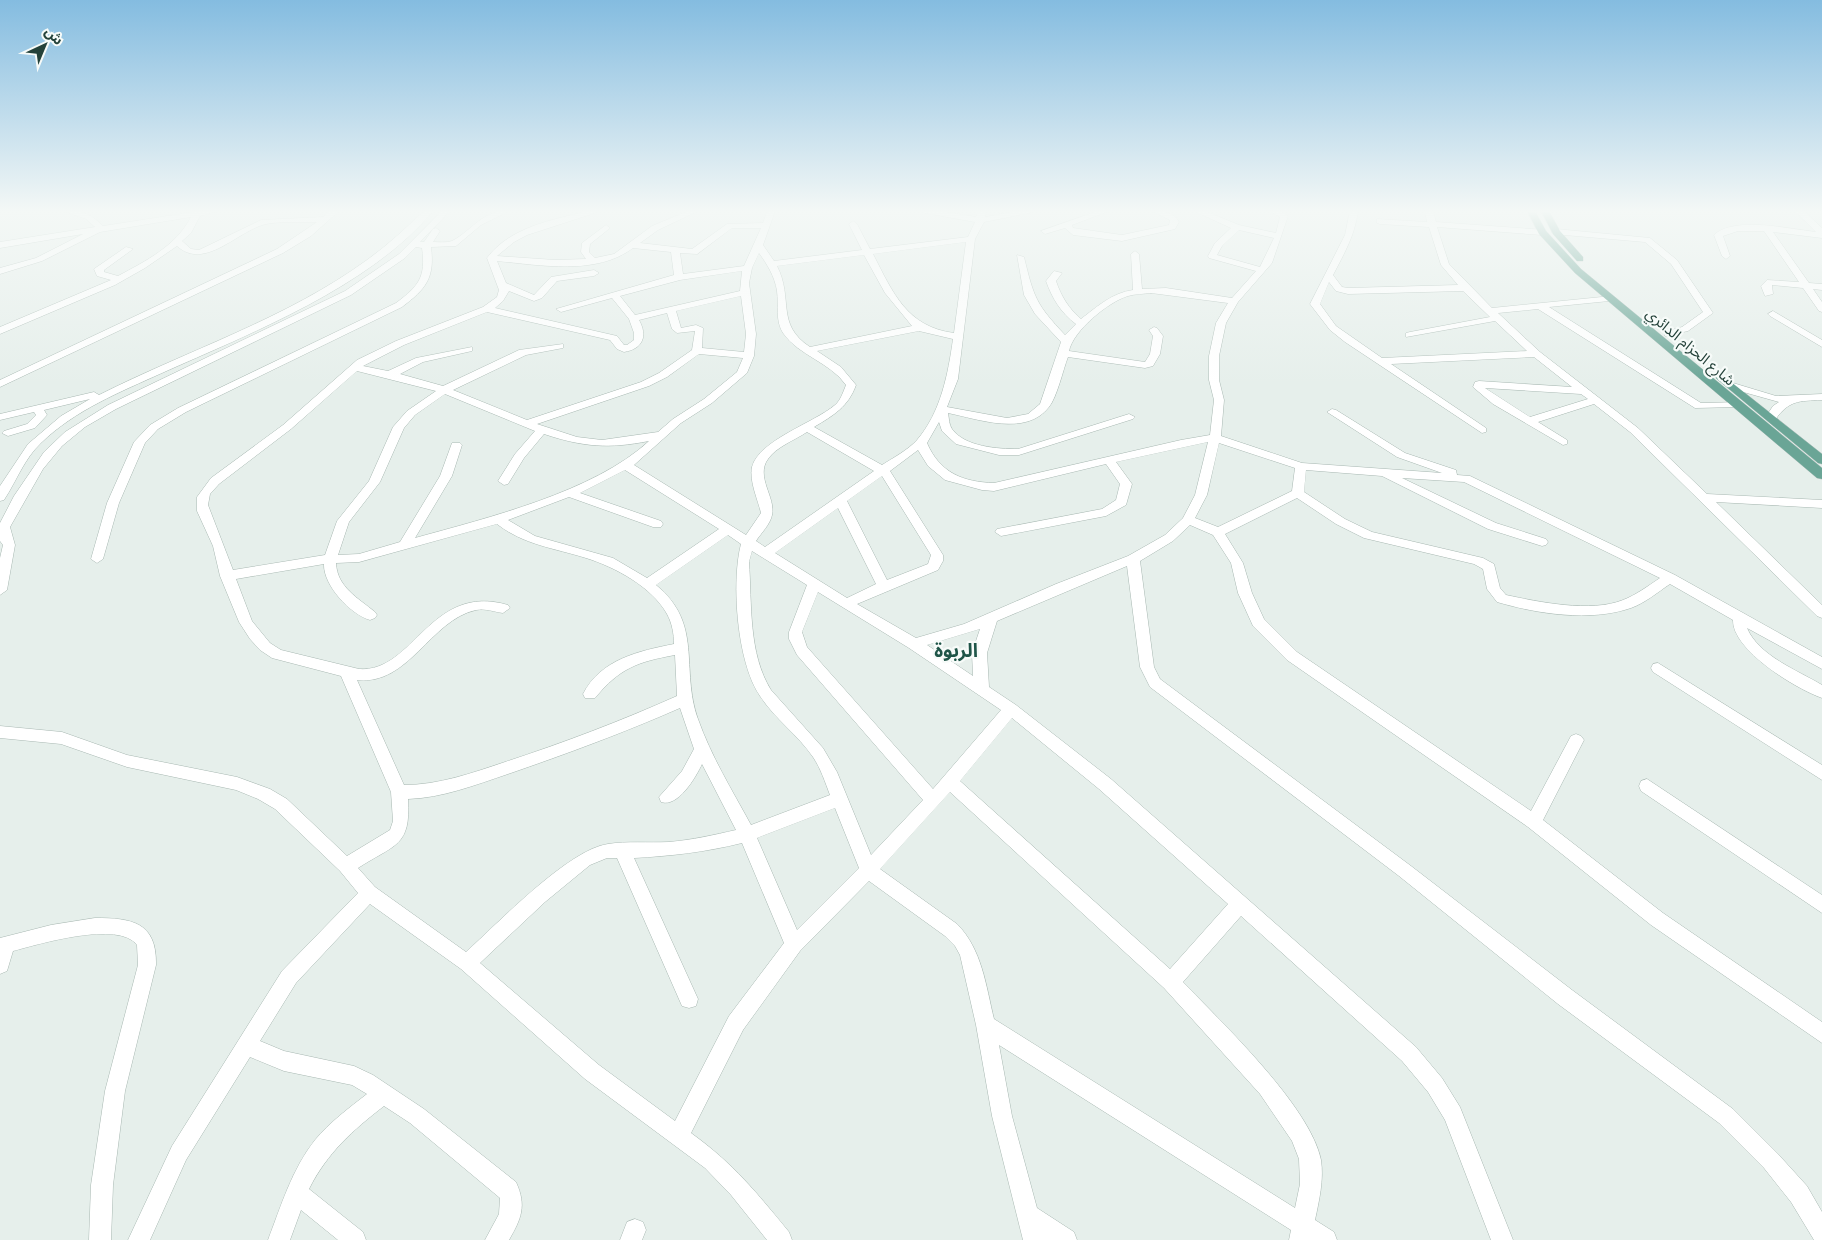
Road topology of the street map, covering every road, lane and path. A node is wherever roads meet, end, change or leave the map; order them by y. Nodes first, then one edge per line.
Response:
1 (747, 268) edge
2 (99, 269) edge
3 (137, 269) edge
4 (245, 269) edge
5 (360, 269) edge
6 (383, 269) edge
7 (427, 269) edge
8 (496, 269) edge
9 (678, 269) edge
10 (740, 269) edge
11 (773, 269) edge
12 (878, 269) edge
13 (969, 269) edge
14 (1023, 269) edge
15 (1136, 269) edge
16 (1258, 269) edge
17 (1331, 269) edge
18 (1448, 269) edge
19 (1576, 269) edge
20 (1591, 269) edge
21 (1679, 269) edge
22 (1794, 269) edge
23 (1262, 270) joint
24 (594, 273) dead end
25 (1057, 273) dead end
26 (1328, 275) junction
27 (349, 277) junction
28 (679, 277) junction
29 (118, 279) junction
30 (368, 281) junction
31 (503, 285) junction
32 (1805, 286) junction
33 (1464, 288) junction
34 (1822, 288) edge
35 (1138, 291) junction
36 (744, 293) junction
37 (1768, 294) dead end
38 (614, 295) junction
39 (1609, 298) junction
40 (1234, 301) junction
41 (1542, 306) junction
42 (486, 309) junction
43 (561, 309) dead end
44 (1822, 309) edge
45 (671, 311) junction
46 (1495, 314) junction
47 (1773, 314) dead end
48 (634, 318) junction
49 (1082, 324) junction
50 (919, 327) junction
51 (1154, 330) dead end
52 (0, 331) edge
53 (1669, 334) junction
54 (1410, 335) dead end
55 (960, 337) junction
56 (1066, 342) junction
57 (1822, 344) edge
58 (559, 346) dead end
59 (468, 349) dead end
60 (809, 350) junction
61 (697, 351) junction
62 (1064, 353) junction
63 (1536, 354) junction
64 (749, 356) junction
65 (1380, 361) junction
66 (354, 368) junction
67 (389, 374) junction
68 (140, 380) junction
69 (0, 384) edge
70 (1733, 386) junction
71 (444, 390) junction
72 (1584, 391) junction
73 (1822, 397) edge
74 (1597, 400) junction
75 (1790, 400) junction
76 (1738, 404) junction
77 (941, 408) junction
78 (37, 409) junction
79 (1332, 412) dead end
80 (0, 417) edge
81 (1129, 417) dead end
82 (1771, 418) junction
83 (1530, 421) junction
84 (529, 423) junction
85 (543, 428) junction
86 (807, 428) junction
87 (1482, 430) dead end
88 (4, 432) edge
89 (661, 435) junction
90 (1215, 438) junction
91 (1563, 442) dead end
92 (921, 443) junction
93 (456, 445) dead end
94 (23, 456) junction
95 (1110, 460) junction
96 (1822, 460) edge
97 (626, 466) junction
98 (1302, 466) junction
99 (882, 470) junction
100 (1381, 473) junction
101 (1822, 475) edge
102 (1466, 479) junction
103 (504, 480) dead end
104 (569, 493) junction
105 (1298, 493) junction
106 (0, 497) edge
107 (1705, 498) junction
108 (840, 499) junction
109 (1822, 504) edge
110 (499, 519) junction
111 (1188, 520) junction
112 (657, 524) dead end
113 (726, 530) junction
114 (2, 532) edge
115 (1000, 532) dead end
116 (1218, 532) junction
117 (748, 542) junction
118 (1542, 542) dead end
119 (404, 546) junction
120 (766, 553) junction
121 (97, 558) dead end
122 (1133, 559) junction
123 (330, 560) junction
124 (227, 576) junction
125 (1670, 578) junction
126 (814, 583) junction
127 (647, 585) junction
128 (884, 586) junction
129 (0, 590) edge
130 (846, 604) junction
131 (503, 608) dead end
132 (1822, 613) edge
133 (370, 615) dead end
134 (1740, 617) junction
135 (992, 618) junction
136 (914, 644) junction
137 (682, 648) junction
138 (1822, 664) edge
139 (1658, 668) dead end
140 (346, 672) junction
141 (982, 690) junction
142 (1822, 692) edge
143 (590, 694) dead end
144 (685, 698) junction
145 (1011, 709) junction
146 (1, 731) edge
147 (1576, 740) dead end
148 (702, 750) junction
149 (1822, 773) edge
150 (950, 782) junction
151 (1647, 786) dead end
152 (399, 792) junction
153 (667, 796) dead end
154 (839, 799) junction
155 (932, 799) junction
156 (1534, 822) junction
157 (747, 834) junction
158 (622, 850) junction
159 (346, 866) junction
160 (868, 870) junction
161 (369, 893) junction
162 (1240, 904) junction
163 (1822, 905) edge
164 (794, 945) junction
165 (3, 946) edge
166 (467, 964) junction
167 (0, 965) edge
168 (1171, 982) junction
169 (689, 999) dead end
170 (986, 1025) junction
171 (1822, 1033) edge
172 (246, 1045) junction
173 (383, 1094) junction
174 (679, 1136) junction
175 (297, 1193) junction
176 (1029, 1216) junction
177 (1302, 1233) edge
178 (1822, 1233) edge
179 (1822, 1238) edge
180 (100, 1240) edge
181 (139, 1240) edge
182 (279, 1240) edge
183 (355, 1240) edge
184 (496, 1240) edge
185 (780, 1240) edge
186 (1034, 1240) edge
187 (1066, 1240) edge
188 (1326, 1240) edge
189 (1502, 1240) edge
190 (1817, 1240) edge

1 - 36 street
2 - 29 street
3 - 29 street
4 - 69 street
5 - 27 street
6 - 30 street
7 - 121 street
8 - 31 street
9 - 28 street
10 - 28 street
11 - 60 street
12 - 50 street
13 - 55 street
14 - 56 street
15 - 35 street
16 - 23 street
17 - 26 street
18 - 33 street
19 - 39 main road, شارع الحزام الدائري
20 - 53 main road, شارع الحزام الدائري
21 - 53 street
22 - 32 street
23 - 40 street
24 - 31 street
25 - 49 street
26 - 33 street
26 - 65 street
27 - 30 street
27 - 68 street
28 - 38 street
29 - 52 street
30 - 114 street
31 - 42 street
32 - 34 street
32 - 37 street
32 - 44 street
33 - 46 street
35 - 40 street
35 - 49 street
36 - 45 street
36 - 64 street
38 - 43 street
38 - 48 street
39 - 41 street
39 - 76 main road, شارع الحزام الدائري
40 - 90 street
41 - 46 street
41 - 76 street
42 - 48 street
42 - 66 street
45 - 48 street
45 - 61 street
46 - 54 street
46 - 63 street
47 - 57 street
49 - 56 street
50 - 55 street
50 - 60 street
51 - 62 street
53 - 70 main road, شارع الحزام الدائري
55 - 77 street
56 - 62 street
58 - 71 street
59 - 67 street
60 - 86 street
61 - 64 street
61 - 84 street
62 - 77 street
63 - 65 street
63 - 72 street
64 - 89 street
65 - 87 street
66 - 67 street
66 - 124 street
67 - 71 street
68 - 78 street
68 - 94 street
70 - 75 street
70 - 82 main road, شارع الحزام الدائري
71 - 84 street
71 - 123 street
72 - 74 street
72 - 83 street
73 - 75 street
74 - 83 street
74 - 107 street
75 - 82 street
76 - 101 main road, شارع الحزام الدائري
77 - 81 street
77 - 92 street
78 - 80 street
78 - 88 street
79 - 102 street
82 - 96 main road, شارع الحزام الدائري
83 - 91 street
84 - 85 street
85 - 89 street
85 - 103 street
86 - 99 street
86 - 117 street
88 - 94 street
89 - 97 street
90 - 95 street
90 - 98 street
90 - 111 street
92 - 95 street
92 - 99 street
93 - 119 street
94 - 106 street
95 - 115 street
97 - 104 street
97 - 113 street
98 - 100 street
98 - 105 street
99 - 108 street
99 - 128 street
100 - 102 street
100 - 118 street
102 - 125 street
104 - 110 street
104 - 112 street
105 - 116 street
105 - 125 street
107 - 109 street
107 - 132 street
108 - 120 street
108 - 128 street
110 - 119 street
110 - 127 street
111 - 116 street
111 - 122 street
113 - 117 street
113 - 127 street
114 - 129 street
116 - 156 street
117 - 120 street
117 - 154 street
119 - 123 street
120 - 126 street
122 - 135 street
122 - 178 street
123 - 124 street
123 - 133 street
124 - 140 street
125 - 134 street
126 - 130 street
126 - 155 street
127 - 137 street
128 - 130 street
130 - 136 street
131 - 140 street
134 - 138 street
134 - 142 street
135 - 136 street
135 - 141 street
136 - 141 street
137 - 143 street
137 - 144 street
139 - 149 street
140 - 152 street
141 - 145 street
144 - 148 street
144 - 152 street
145 - 150 street
145 - 162 street
146 - 159 street
147 - 156 street
148 - 153 street
148 - 157 street
150 - 155 street
150 - 168 street
151 - 163 street
152 - 159 street
154 - 157 street
154 - 160 street
155 - 160 street
156 - 171 street
157 - 158 street
157 - 164 street
158 - 166 street
158 - 169 street
159 - 161 street
160 - 164 street
160 - 170 street
161 - 166 street
161 - 172 street
162 - 168 street
162 - 189 street
164 - 174 street
165 - 167 street
165 - 180 street
166 - 174 street
168 - 177 street
170 - 176 street
170 - 177 street
172 - 173 street
172 - 181 street
173 - 175 street
173 - 184 street
174 - 185 street
175 - 182 street
175 - 183 street
176 - 186 street
176 - 187 street
177 - 188 street
179 - 190 street

